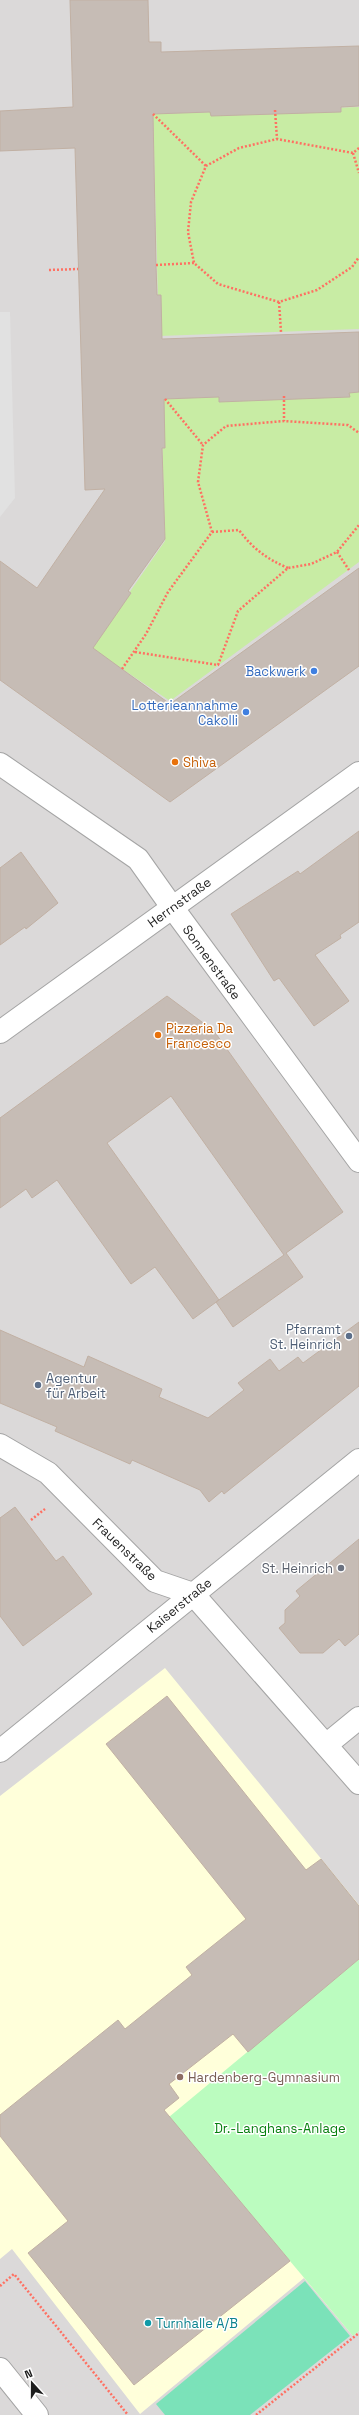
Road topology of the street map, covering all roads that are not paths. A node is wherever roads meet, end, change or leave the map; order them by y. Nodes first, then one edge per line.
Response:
1 (0, 764) edge
2 (359, 773) edge
3 (172, 908) junction
4 (0, 1032) edge
5 (359, 1161) edge
6 (0, 1445) edge
7 (359, 1460) edge
8 (192, 1594) junction
9 (359, 1718) edge
10 (326, 1745) junction
11 (0, 1750) edge
12 (359, 1783) edge
13 (0, 2369) edge
14 (37, 2415) edge

1 - 3 street, Sonnenstraße
2 - 3 street, Herrnstraße
3 - 4 street, Herrnstraße
3 - 5 street, Sonnenstraße
6 - 8 street, Frauenstraße
7 - 8 street, Kaiserstraße
8 - 10 street, Frauenstraße
8 - 11 street, Kaiserstraße
9 - 10 street
10 - 12 street, Frauenstraße
13 - 14 street

